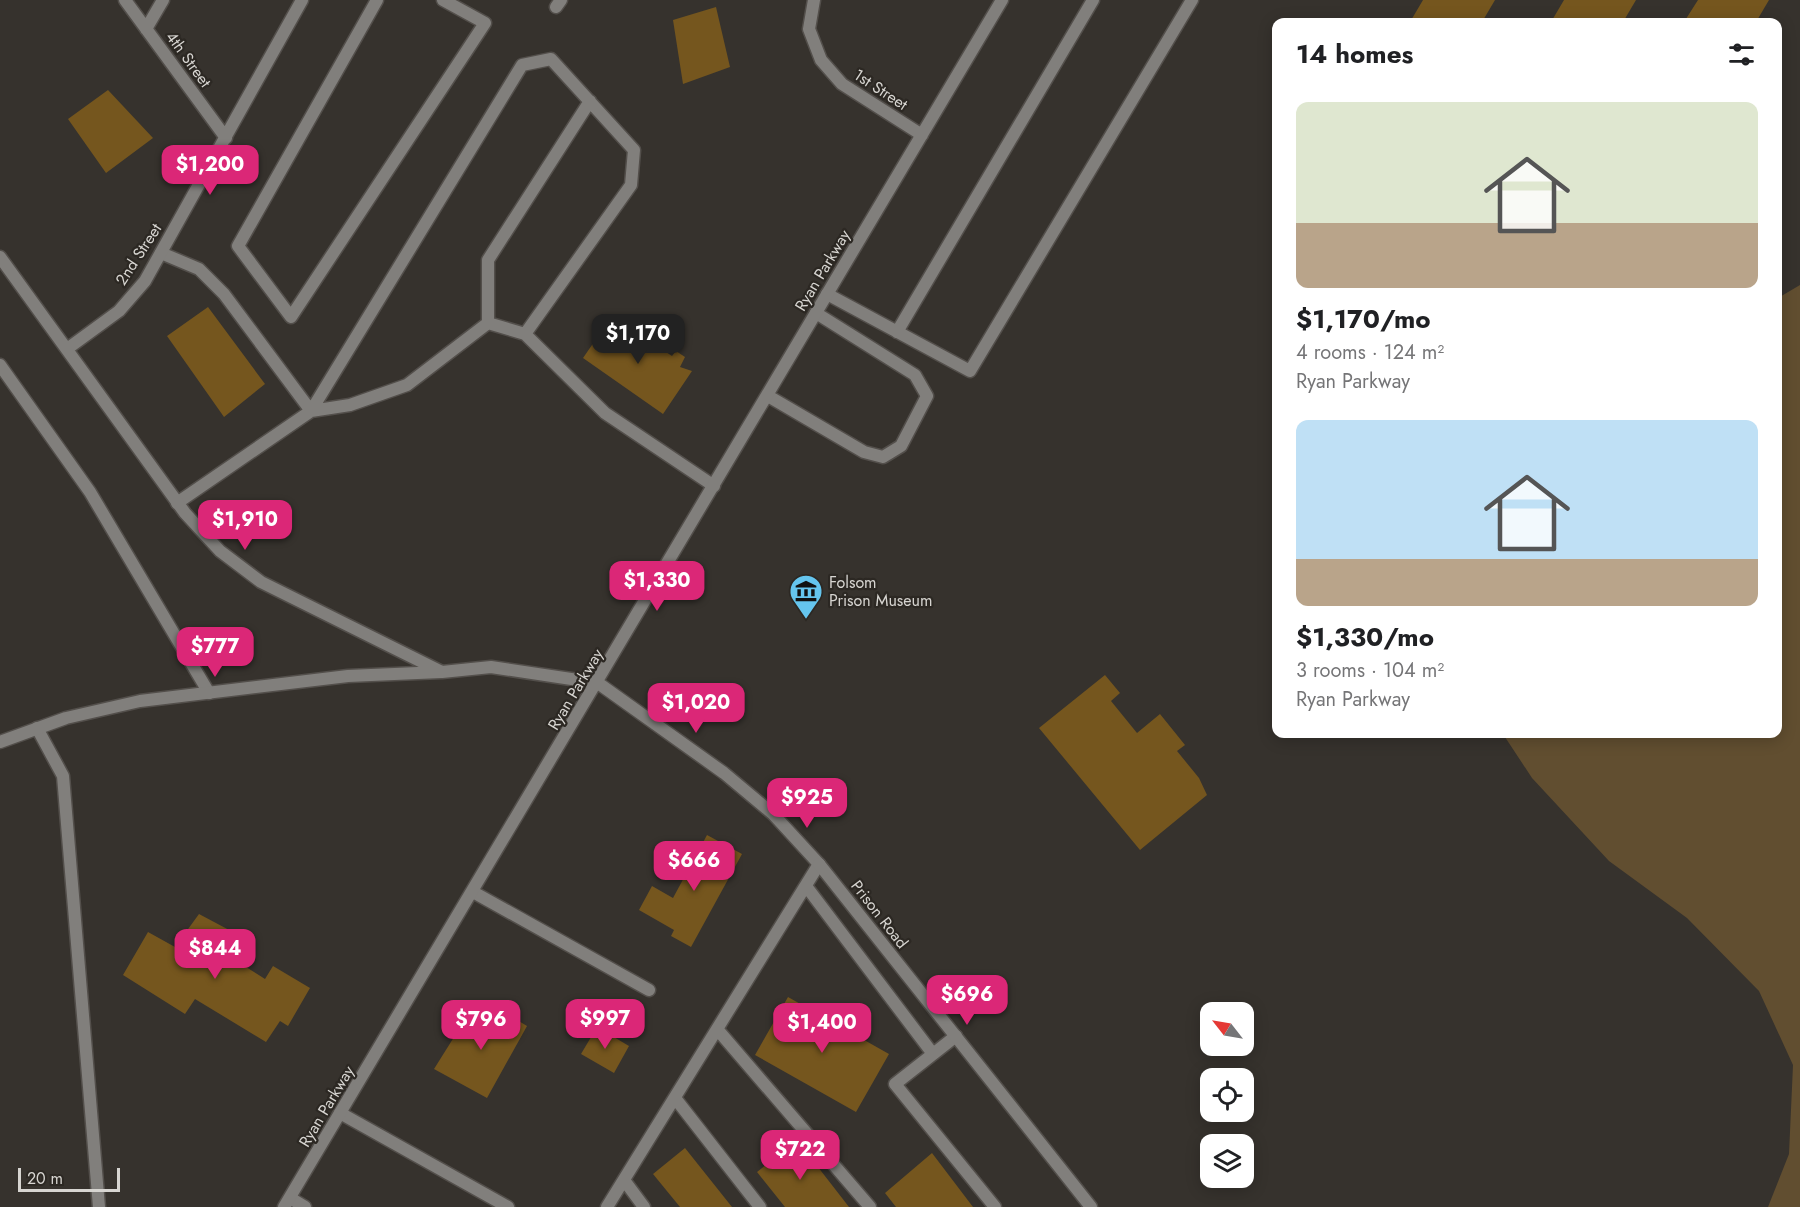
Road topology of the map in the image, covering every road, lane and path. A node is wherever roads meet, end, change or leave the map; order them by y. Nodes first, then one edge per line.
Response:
1 (125, 0) edge
2 (163, 0) edge
3 (302, 0) edge
4 (378, 0) edge
5 (443, 0) edge
6 (814, 0) edge
7 (1002, 0) edge
8 (1093, 0) edge
9 (1192, 0) edge
10 (146, 29) junction
11 (590, 101) junction
12 (922, 135) junction
13 (226, 138) junction
14 (161, 253) junction
15 (0, 257) edge
16 (827, 294) junction
17 (816, 313) junction
18 (488, 323) junction
19 (897, 332) junction
20 (525, 334) junction
21 (67, 349) junction
22 (0, 365) edge
23 (768, 396) junction
24 (311, 411) junction
25 (714, 486) junction
26 (177, 502) junction
27 (442, 672) junction
28 (598, 683) junction
29 (209, 693) junction
30 (37, 728) junction
31 (0, 742) edge
32 (819, 864) junction
33 (806, 886) junction
34 (473, 892) junction
35 (649, 990) dead end
36 (717, 1029) junction
37 (956, 1036) junction
38 (933, 1054) junction
39 (675, 1098) junction
40 (340, 1113) junction
41 (624, 1180) junction
42 (287, 1202) edge
43 (99, 1207) edge
44 (305, 1207) edge
45 (508, 1207) edge
46 (607, 1207) edge
47 (644, 1207) edge
48 (760, 1207) edge
49 (870, 1207) edge
50 (995, 1207) edge
51 (1091, 1207) edge

1 - 10 street, 4th Street
2 - 10 street
3 - 13 street, 2nd Street
4 - 5 street
6 - 12 street, 1st Street
7 - 12 street, Ryan Parkway
8 - 19 street
9 - 19 street
10 - 13 street, 4th Street
11 - 18 street
11 - 20 street
11 - 24 street
12 - 16 street, Ryan Parkway
13 - 14 street, 2nd Street
14 - 21 street, 2nd Street
14 - 24 street
15 - 21 street
16 - 17 street, Ryan Parkway
16 - 19 street
17 - 23 street, Ryan Parkway
17 - 23 street
18 - 20 street
18 - 24 street
20 - 25 street
21 - 26 street
22 - 29 street
23 - 25 street, Ryan Parkway
24 - 26 street
25 - 28 street, Ryan Parkway
26 - 27 street
27 - 28 street
27 - 29 street
28 - 32 street, Prison Road
28 - 34 street, Ryan Parkway
29 - 30 street
30 - 31 street
30 - 43 street
32 - 33 street
32 - 37 street, Prison Road
33 - 36 street
33 - 38 street
34 - 35 street
34 - 40 street, Ryan Parkway
36 - 39 street
36 - 49 street
37 - 38 street
37 - 51 street, Prison Road
38 - 50 street
39 - 41 street
39 - 48 street
40 - 42 street, Ryan Parkway
40 - 45 street
41 - 46 street
41 - 47 street
42 - 44 street

